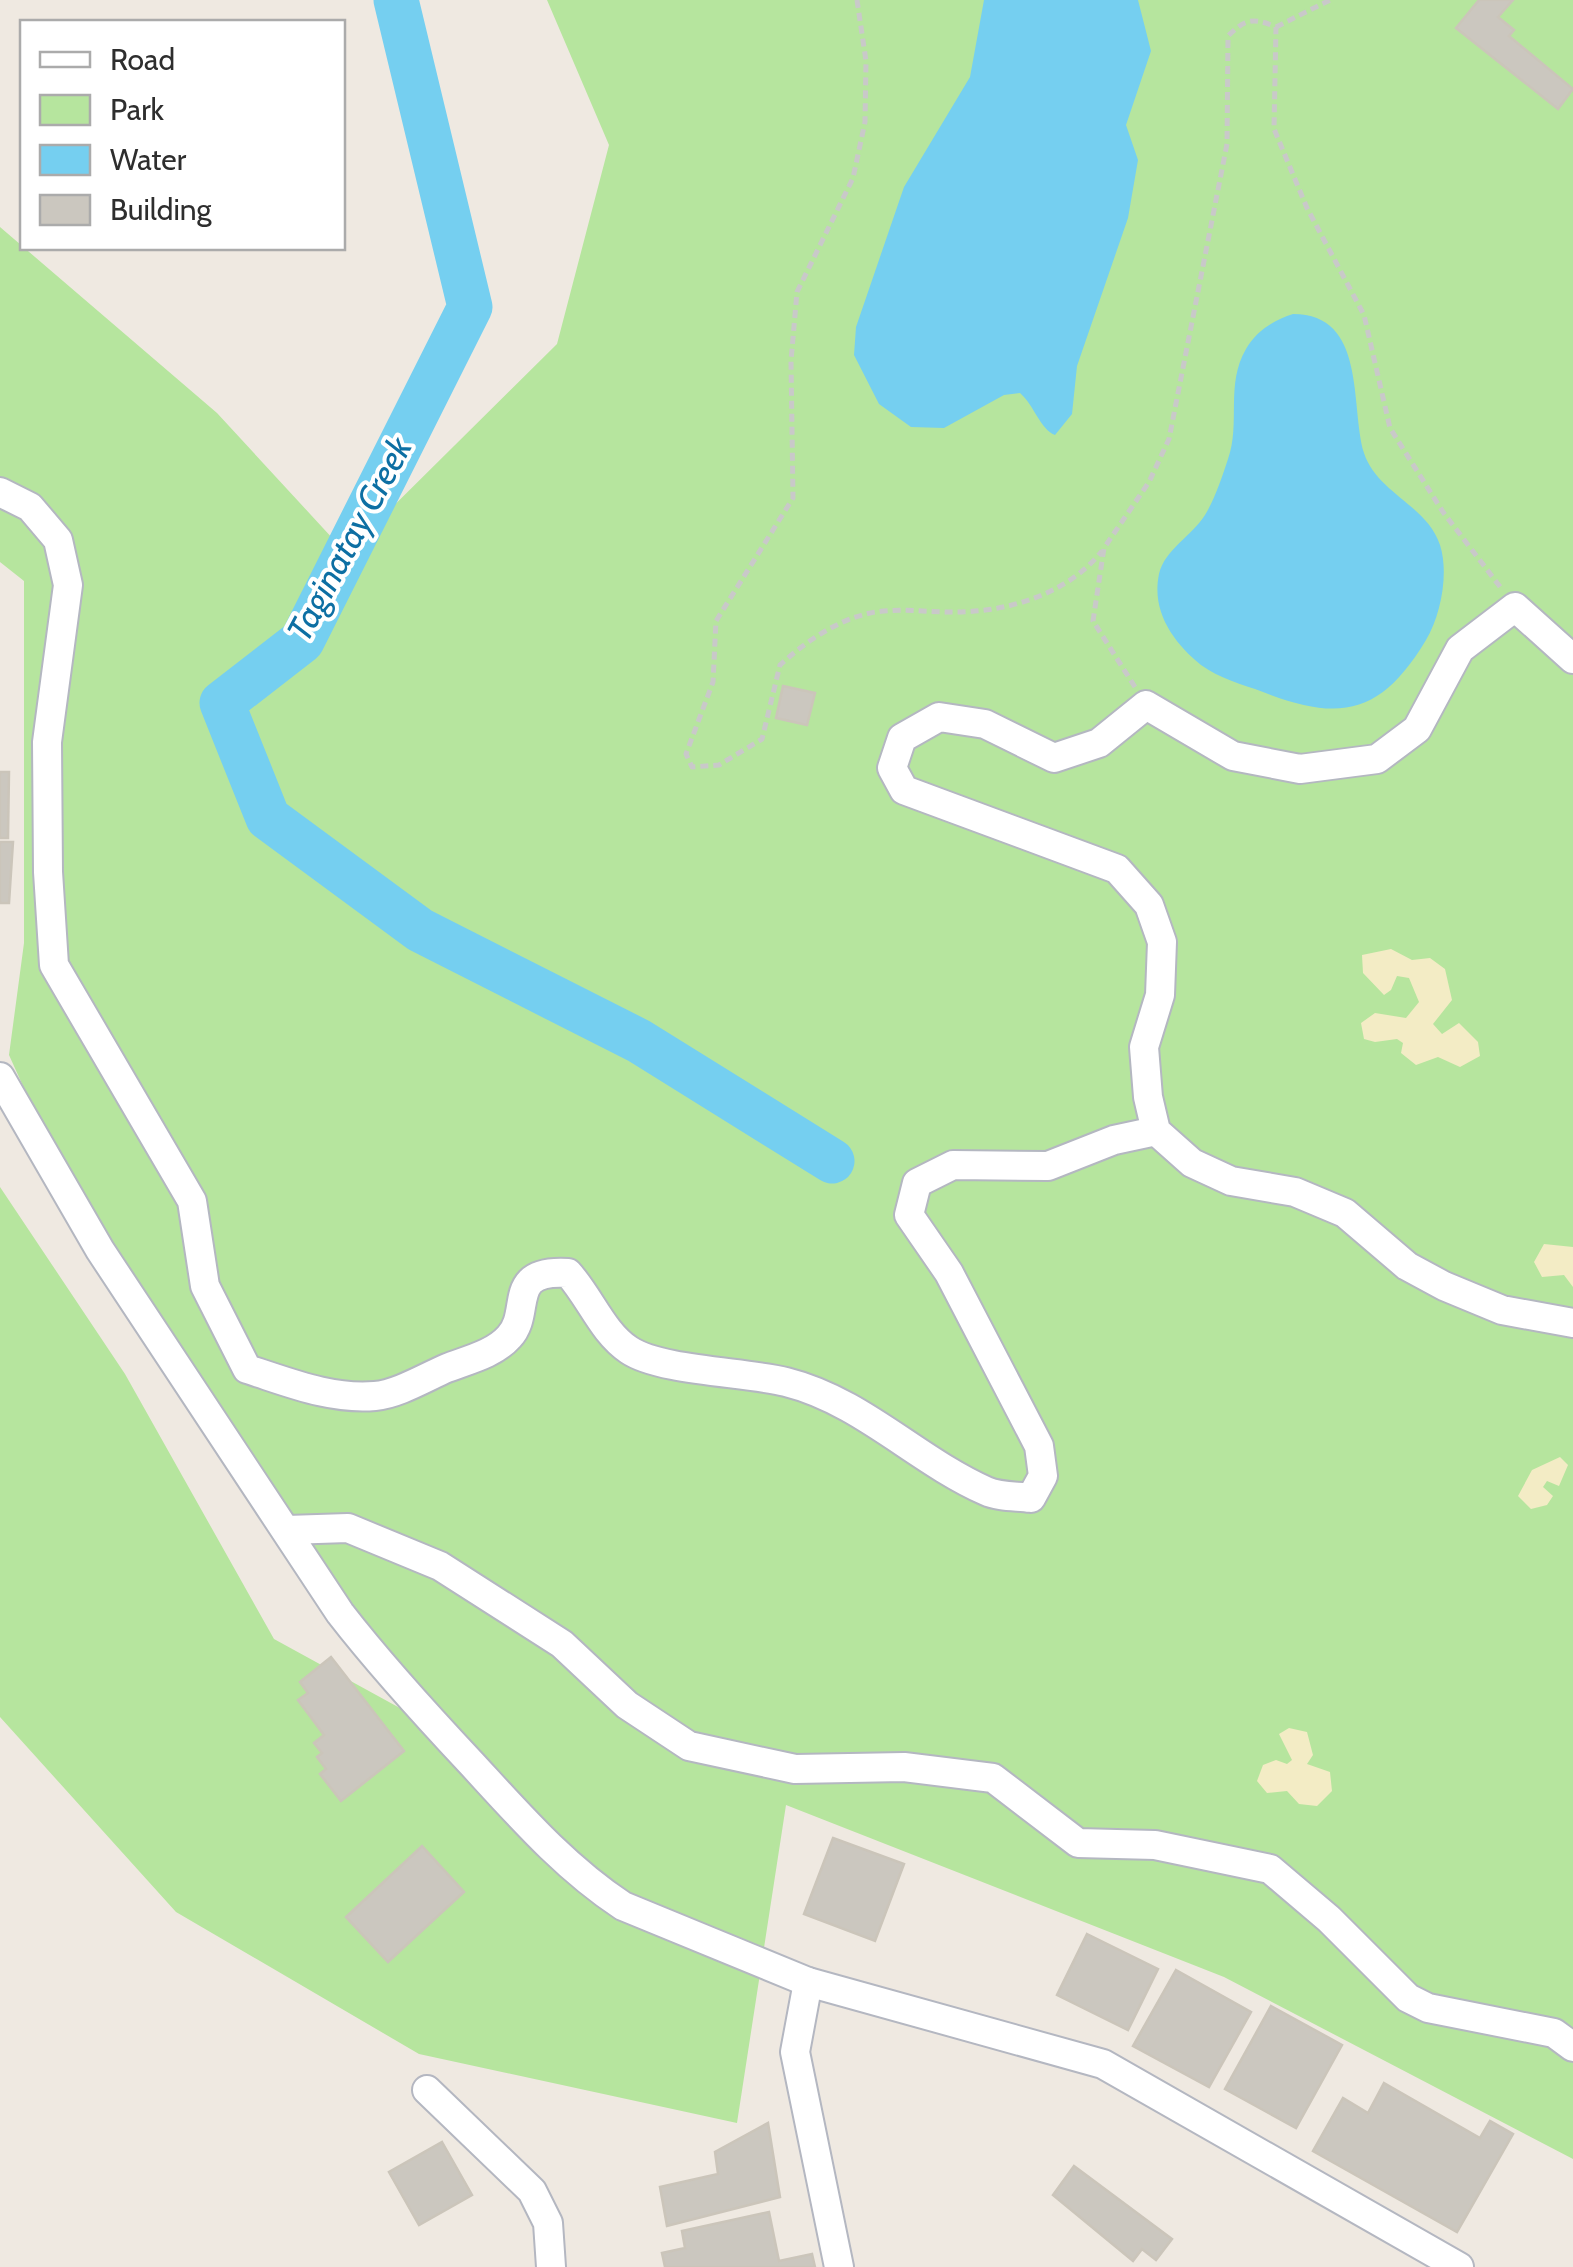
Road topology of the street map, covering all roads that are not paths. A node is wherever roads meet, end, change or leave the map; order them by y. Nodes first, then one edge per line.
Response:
1 (0, 492) edge
2 (1573, 659) edge
3 (0, 1078) edge
4 (1156, 1132) junction
5 (1573, 1323) edge
6 (287, 1530) junction
7 (808, 1982) junction
8 (1573, 2047) edge
9 (427, 2090) dead end
10 (551, 2267) edge
11 (839, 2267) edge
12 (1459, 2267) edge

1 - 4 street
2 - 4 street
3 - 6 street
4 - 5 street
6 - 7 street
6 - 8 street
7 - 11 street
7 - 12 street
9 - 10 street

